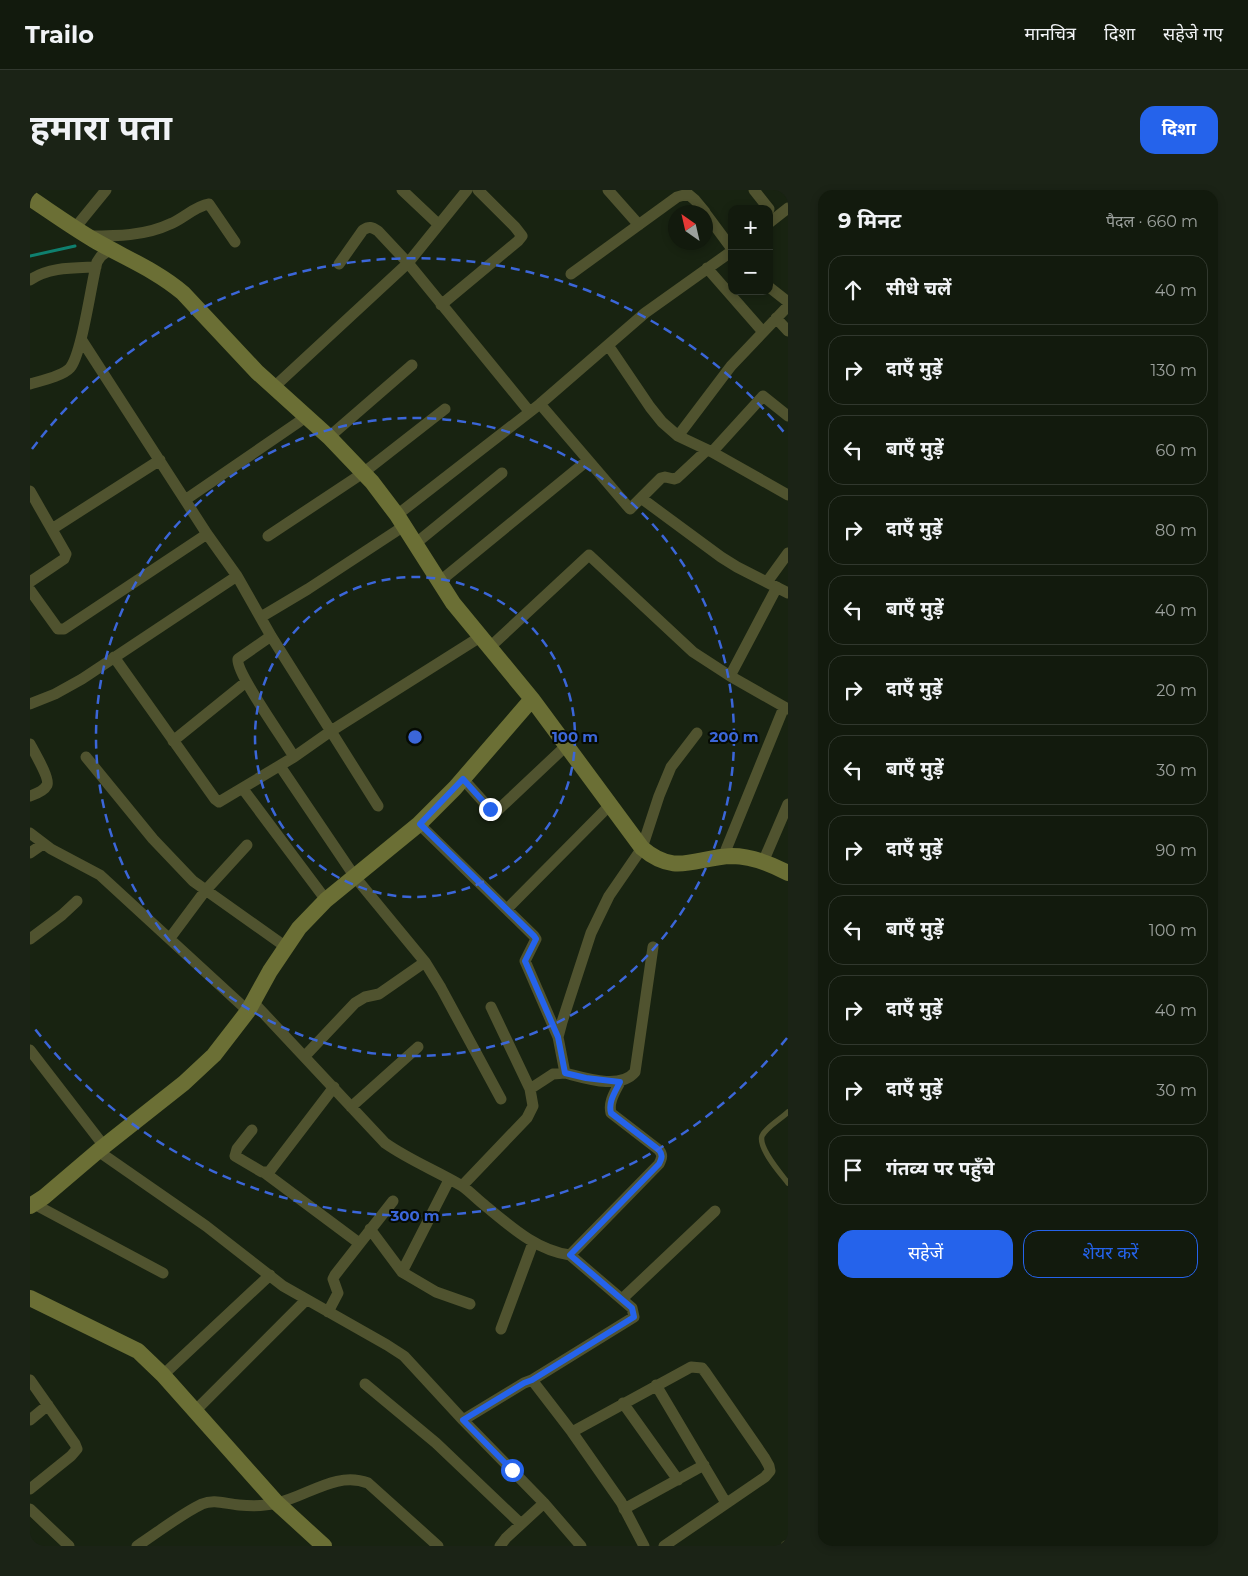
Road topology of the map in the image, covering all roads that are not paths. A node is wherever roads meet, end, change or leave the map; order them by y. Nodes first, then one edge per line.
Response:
1 (38, 190) edge
2 (106, 190) edge
3 (402, 190) edge
4 (467, 190) edge
5 (478, 190) edge
6 (608, 190) edge
7 (754, 190) edge
8 (30, 198) edge
9 (699, 205) edge
10 (764, 205) edge
11 (788, 208) edge
12 (773, 214) edge
13 (438, 224) junction
14 (639, 225) junction
15 (713, 225) edge
16 (95, 240) junction
17 (235, 242) dead end
18 (729, 250) edge
19 (728, 255) edge
20 (408, 263) junction
21 (339, 264) dead end
22 (96, 267) junction
23 (707, 268) junction
24 (571, 274) dead end
25 (30, 280) edge
26 (773, 291) edge
27 (788, 304) edge
28 (441, 305) junction
29 (776, 318) junction
30 (788, 331) edge
31 (763, 332) junction
32 (80, 338) junction
33 (608, 345) junction
34 (412, 365) dead end
35 (30, 384) edge
36 (273, 388) junction
37 (540, 404) junction
38 (445, 409) dead end
39 (529, 411) junction
40 (788, 416) edge
41 (306, 417) junction
42 (678, 436) junction
43 (329, 438) junction
44 (709, 451) junction
45 (160, 460) junction
46 (588, 460) junction
47 (502, 473) dead end
48 (364, 474) junction
49 (30, 491) edge
50 (788, 495) edge
51 (641, 498) junction
52 (185, 500) junction
53 (400, 520) junction
54 (52, 529) junction
55 (207, 534) junction
56 (268, 536) dead end
57 (415, 544) junction
58 (788, 553) edge
59 (237, 576) junction
60 (30, 582) edge
61 (439, 582) junction
62 (772, 584) junction
63 (30, 590) edge
64 (788, 593) edge
65 (261, 617) junction
66 (271, 636) junction
67 (485, 642) junction
68 (114, 657) junction
69 (730, 676) junction
70 (246, 682) junction
71 (532, 699) junction
72 (30, 704) edge
73 (786, 708) edge
74 (330, 731) junction
75 (697, 733) dead end
76 (173, 741) junction
77 (30, 744) edge
78 (567, 746) junction
79 (86, 757) dead end
80 (294, 757) junction
81 (280, 766) junction
82 (463, 779) junction
83 (243, 789) junction
84 (30, 796) edge
85 (788, 804) edge
86 (610, 805) junction
87 (378, 806) dead end
88 (420, 824) junction
89 (30, 833) edge
90 (43, 844) junction
91 (247, 845) dead end
92 (642, 848) junction
93 (30, 853) edge
94 (723, 857) junction
95 (763, 862) junction
96 (788, 873) edge
97 (355, 877) junction
98 (205, 891) junction
99 (326, 900) junction
100 (77, 901) dead end
101 (507, 909) junction
102 (170, 938) junction
103 (30, 939) edge
104 (286, 947) junction
105 (653, 947) dead end
106 (425, 962) junction
107 (251, 1007) junction
108 (491, 1007) dead end
109 (558, 1037) junction
110 (418, 1046) dead end
111 (30, 1050) edge
112 (305, 1056) junction
113 (565, 1073) junction
114 (620, 1082) junction
115 (334, 1087) junction
116 (530, 1089) junction
117 (502, 1098) dead end
118 (351, 1106) junction
119 (788, 1112) edge
120 (252, 1130) dead end
121 (101, 1149) junction
122 (265, 1173) junction
123 (449, 1180) junction
124 (788, 1183) edge
125 (462, 1186) junction
126 (393, 1201) dead end
127 (32, 1205) edge
128 (714, 1211) dead end
129 (370, 1229) junction
130 (359, 1243) junction
131 (533, 1243) junction
132 (568, 1255) junction
133 (402, 1272) junction
134 (163, 1273) dead end
135 (270, 1275) junction
136 (30, 1298) edge
137 (622, 1299) junction
138 (306, 1300) junction
139 (470, 1304) dead end
140 (328, 1312) junction
141 (501, 1329) dead end
142 (163, 1375) junction
143 (30, 1380) edge
144 (532, 1380) junction
145 (365, 1384) dead end
146 (656, 1385) junction
147 (623, 1403) junction
148 (48, 1405) junction
149 (196, 1411) junction
150 (30, 1420) edge
151 (463, 1420) junction
152 (572, 1432) junction
153 (704, 1465) junction
154 (678, 1480) junction
155 (30, 1489) edge
156 (277, 1503) junction
157 (544, 1503) junction
158 (726, 1503) junction
159 (30, 1509) edge
160 (624, 1509) junction
161 (521, 1524) junction
162 (69, 1546) edge
163 (137, 1546) edge
164 (324, 1546) edge
165 (438, 1546) edge
166 (500, 1546) edge
167 (581, 1546) edge
168 (644, 1546) edge
169 (664, 1546) edge

1 - 8 street
2 - 16 street
3 - 13 street
4 - 13 street
5 - 28 street
6 - 14 street
7 - 10 street
8 - 16 street
9 - 14 street
11 - 12 street
13 - 20 street
14 - 24 street
15 - 18 street
16 - 17 street
16 - 22 street
16 - 36 street
19 - 23 street
20 - 21 street
20 - 28 street
20 - 36 street
22 - 25 street
22 - 32 street
23 - 31 street
23 - 33 street
26 - 27 street
27 - 29 street
28 - 39 street
29 - 30 street
29 - 31 street
31 - 42 street
32 - 35 street
32 - 45 street
33 - 37 street
33 - 42 street
34 - 43 street
36 - 41 street
37 - 39 street
37 - 46 street
38 - 48 street
39 - 53 street
40 - 44 street
41 - 43 street
41 - 52 street
42 - 44 street
43 - 48 street
44 - 50 street
44 - 51 street
45 - 52 street
45 - 54 street
46 - 51 street
46 - 61 street
47 - 57 street
48 - 53 street
48 - 56 street
49 - 54 street
51 - 62 street
52 - 55 street
53 - 57 street
53 - 65 street
54 - 60 street
55 - 59 street
55 - 63 street
57 - 61 street
58 - 62 street
59 - 65 street
59 - 68 street
61 - 67 street
62 - 64 street
62 - 69 street
65 - 66 street
66 - 70 street
66 - 74 street
67 - 69 street
67 - 71 street
67 - 74 street
68 - 72 street
68 - 76 street
69 - 73 street
70 - 76 street
70 - 80 street
71 - 78 street
71 - 82 street
73 - 94 street
74 - 80 street
74 - 87 street
75 - 92 street
76 - 83 street
77 - 84 street
78 - 82 street
78 - 86 street
79 - 98 street
80 - 81 street
81 - 83 street
81 - 97 street
82 - 88 street
83 - 99 street
85 - 95 street
86 - 92 street
86 - 101 street
88 - 97 street
88 - 101 street
89 - 90 street
90 - 93 street
90 - 102 street
91 - 98 street
92 - 94 street
92 - 109 street
94 - 95 street
95 - 96 street
97 - 99 street
97 - 106 street
98 - 102 street
98 - 104 street
99 - 104 street
100 - 103 street
101 - 109 street
102 - 107 street
104 - 107 street
105 - 114 street
106 - 112 street
106 - 117 street
107 - 112 street
107 - 121 street
108 - 116 street
109 - 113 street
110 - 118 street
111 - 121 street
112 - 115 street
113 - 114 street
113 - 116 street
114 - 132 street
115 - 118 street
115 - 122 street
116 - 125 street
118 - 123 street
119 - 124 lane
120 - 122 street
121 - 127 street
121 - 135 street
122 - 130 street
123 - 125 street
123 - 133 street
125 - 131 street
126 - 129 street
127 - 134 street
128 - 137 street
129 - 130 street
129 - 133 street
130 - 140 street
131 - 132 street
131 - 141 street
132 - 137 street
133 - 139 street
135 - 138 street
135 - 142 street
136 - 142 street
137 - 144 street
138 - 140 street
138 - 149 street
140 - 151 street
142 - 149 street
143 - 148 street
144 - 151 street
144 - 152 street
145 - 161 street
146 - 147 street
146 - 153 street
146 - 158 street
147 - 152 street
147 - 154 street
148 - 150 street
148 - 155 street
149 - 156 street
151 - 157 street
152 - 160 street
153 - 154 street
153 - 158 street
154 - 160 street
156 - 163 street
156 - 164 street
156 - 165 street
157 - 161 street
157 - 167 street
158 - 169 street
159 - 162 street
160 - 168 street
161 - 166 street

